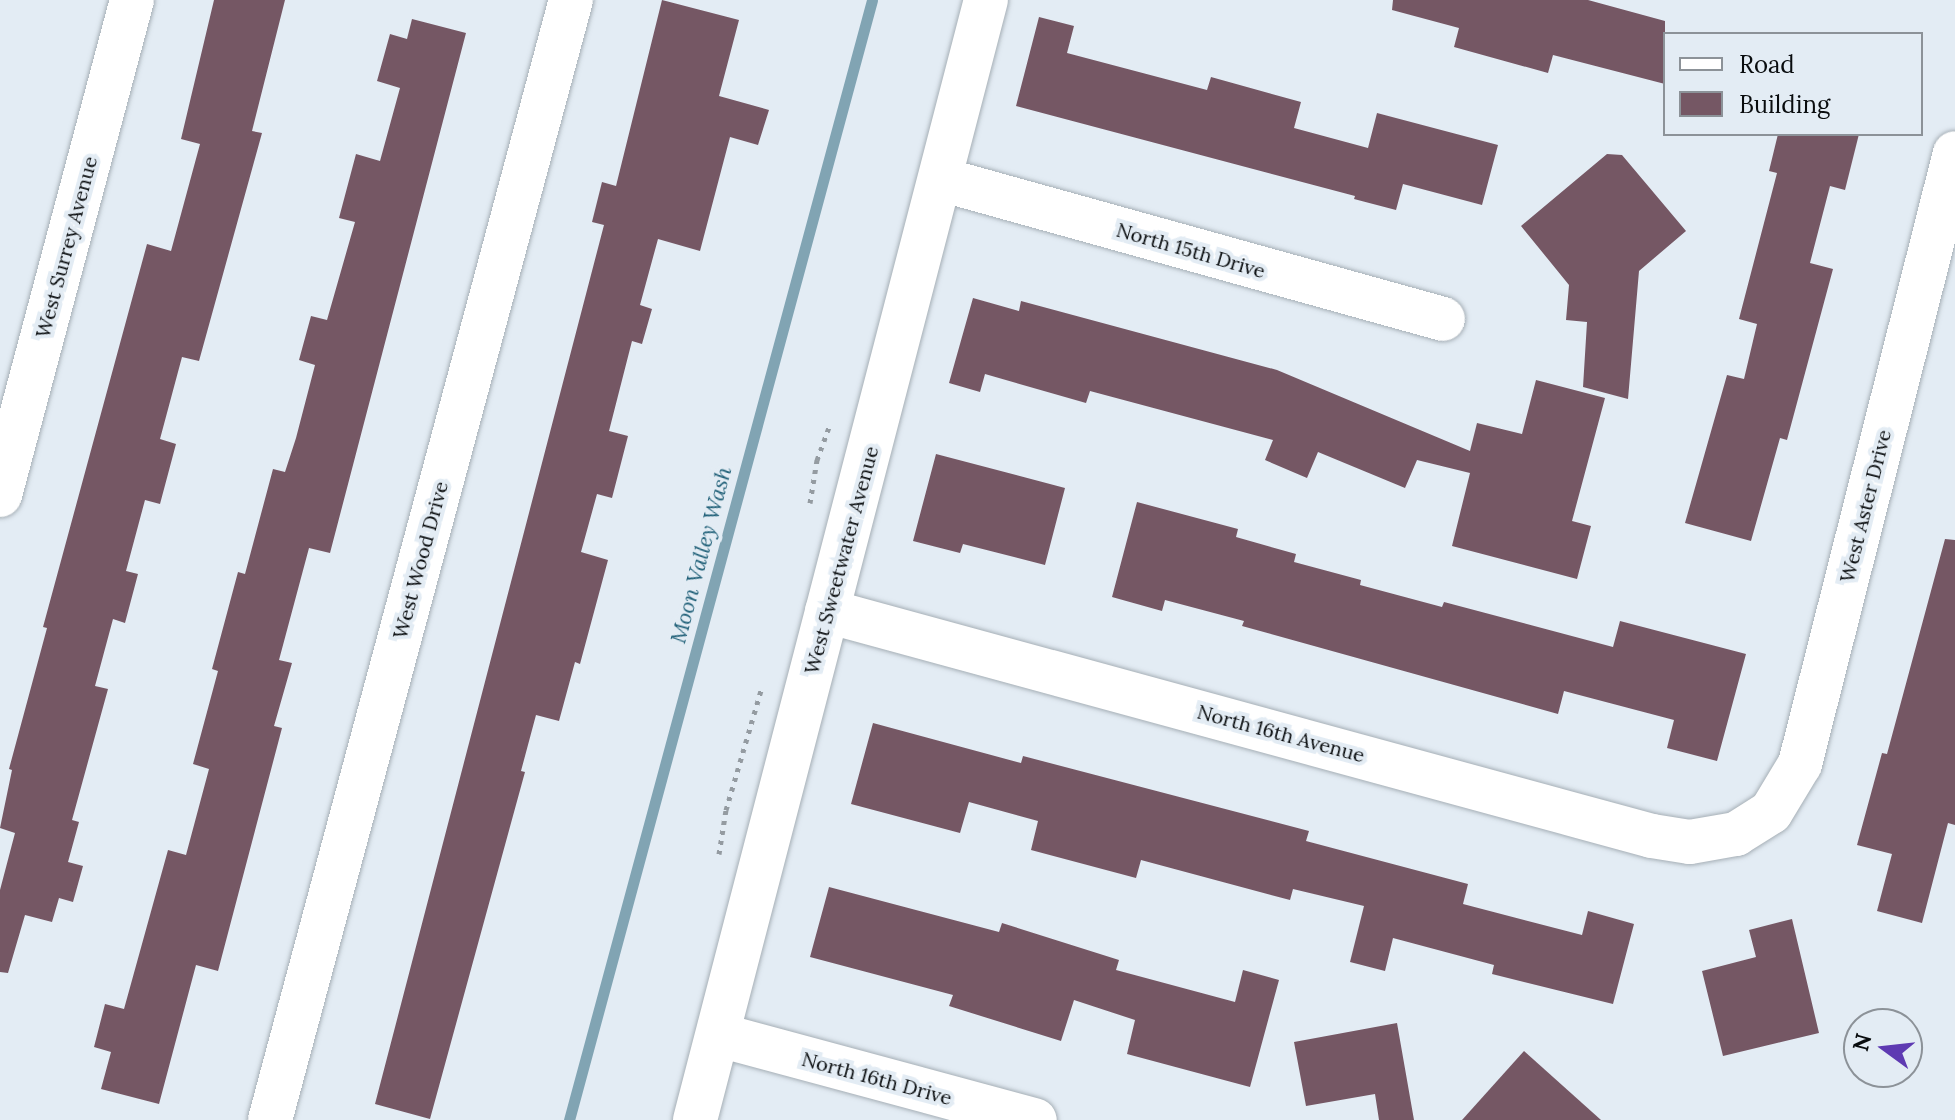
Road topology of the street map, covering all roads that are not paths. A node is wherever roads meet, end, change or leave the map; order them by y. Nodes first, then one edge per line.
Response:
1 (132, 0) edge
2 (571, 0) edge
3 (986, 0) edge
4 (1955, 153) edge
5 (940, 179) junction
6 (1443, 319) dead end
7 (0, 495) edge
8 (827, 611) junction
9 (1736, 834) joint
10 (719, 1035) junction
11 (270, 1120) edge
12 (695, 1120) edge
13 (1035, 1120) edge

1 - 7 street, West Surrey Avenue
2 - 11 street, West Wood Drive
3 - 5 street, West Sweetwater Avenue
4 - 9 street, West Aster Drive
5 - 6 street, North 15th Drive
5 - 8 street, West Sweetwater Avenue
8 - 9 street, North 16th Avenue
8 - 10 street, West Sweetwater Avenue
10 - 12 street, West Sweetwater Avenue
10 - 13 street, North 16th Drive

